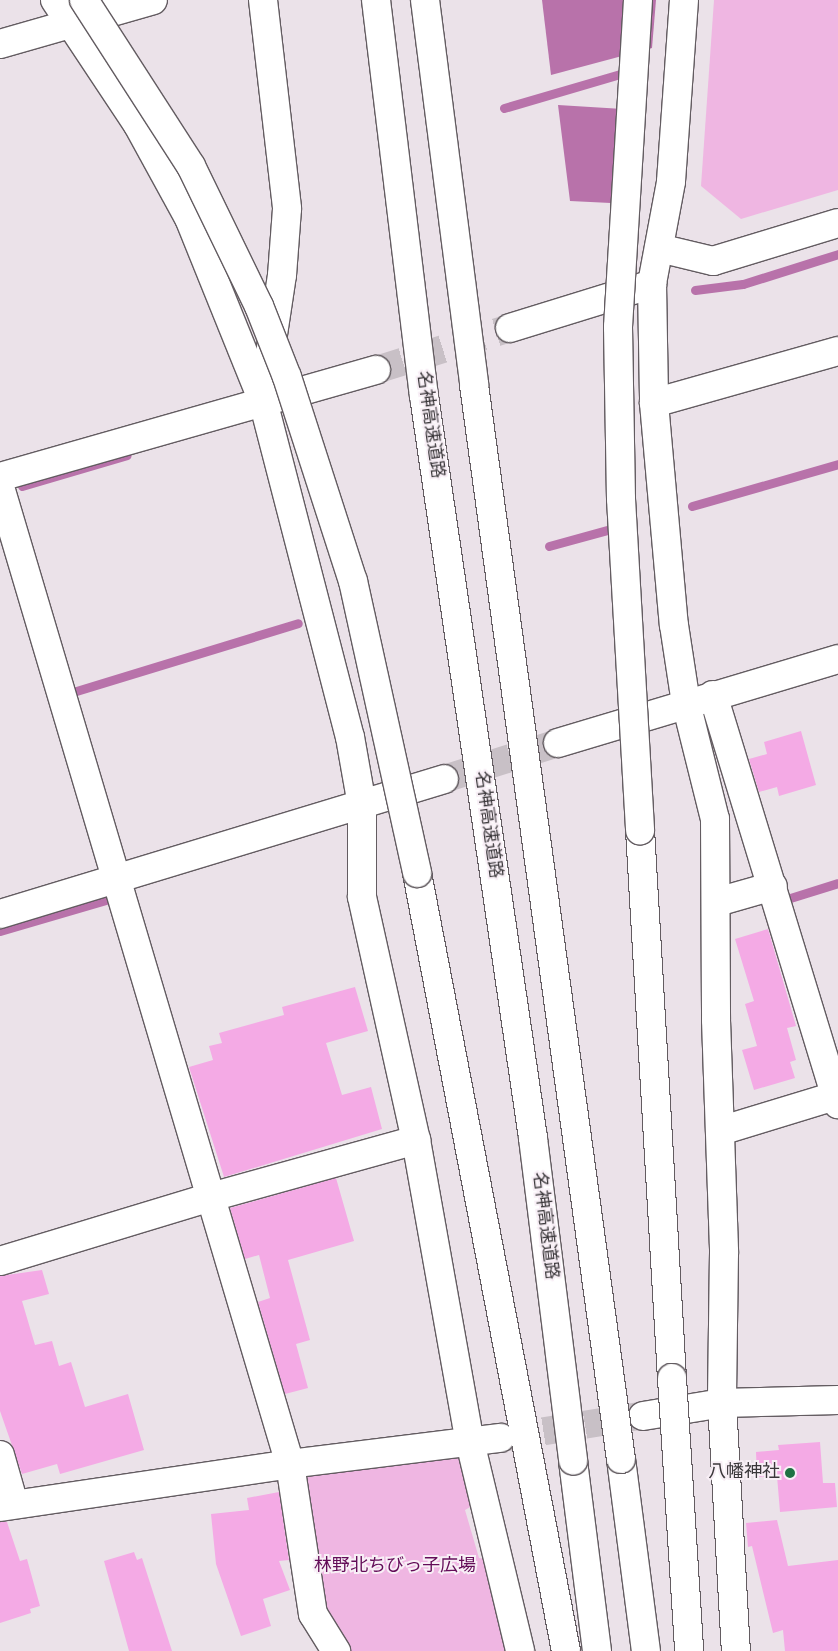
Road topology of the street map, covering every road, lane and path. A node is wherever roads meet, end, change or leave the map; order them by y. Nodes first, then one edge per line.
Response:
1 (55, 0) edge
2 (153, 0) edge
3 (262, 0) edge
4 (376, 0) edge
5 (426, 0) edge
6 (638, 0) edge
7 (684, 0) edge
8 (102, 7) edge
9 (78, 12) edge
10 (0, 44) edge
11 (838, 223) edge
12 (659, 248) junction
13 (652, 284) junction
14 (510, 328) tunnel mouth
15 (838, 351) edge
16 (376, 370) tunnel mouth
17 (263, 400) junction
18 (654, 403) junction
19 (0, 477) edge
20 (0, 487) edge
21 (838, 659) edge
22 (713, 695) junction
23 (686, 703) junction
24 (558, 743) tunnel mouth
25 (444, 779) tunnel mouth
26 (362, 805) junction
27 (116, 881) junction
28 (773, 886) junction
29 (717, 902) junction
30 (0, 914) edge
31 (837, 1098) edge
32 (720, 1131) junction
33 (416, 1140) junction
34 (210, 1197) junction
35 (0, 1262) edge
36 (838, 1400) edge
37 (722, 1403) junction
38 (643, 1416) tunnel mouth
39 (500, 1438) tunnel mouth
40 (470, 1442) junction
41 (0, 1455) edge
42 (290, 1464) junction
43 (7, 1506) edge
44 (336, 1651) edge
45 (520, 1651) edge
46 (566, 1651) edge
47 (597, 1651) edge
48 (646, 1651) edge
49 (689, 1651) edge
50 (736, 1651) edge

1 - 9 main road
2 - 8 main road
3 - 17 main road
4 - 47 main road, 名神高速道路, bridge
5 - 48 main road, bridge
6 - 49 main road, bridge
7 - 12 main road
8 - 9 main road
9 - 10 main road
9 - 17 main road
9 - 46 main road, bridge
11 - 12 main road
12 - 13 main road
13 - 14 main road
13 - 18 main road
15 - 18 main road
16 - 17 main road
17 - 19 main road
17 - 26 main road
18 - 23 main road
20 - 27 main road
21 - 22 main road
22 - 23 main road
22 - 28 main road
23 - 24 main road
23 - 29 main road
25 - 26 main road
26 - 27 main road
26 - 33 main road
27 - 30 main road
27 - 34 main road
28 - 29 main road
28 - 31 main road
29 - 32 main road
31 - 32 main road
32 - 37 main road
33 - 34 main road
33 - 40 main road
34 - 35 main road
34 - 42 main road
36 - 37 main road
37 - 38 main road
37 - 50 main road
39 - 40 main road
40 - 42 main road
40 - 45 main road
41 - 43 main road
42 - 43 main road
42 - 44 main road

